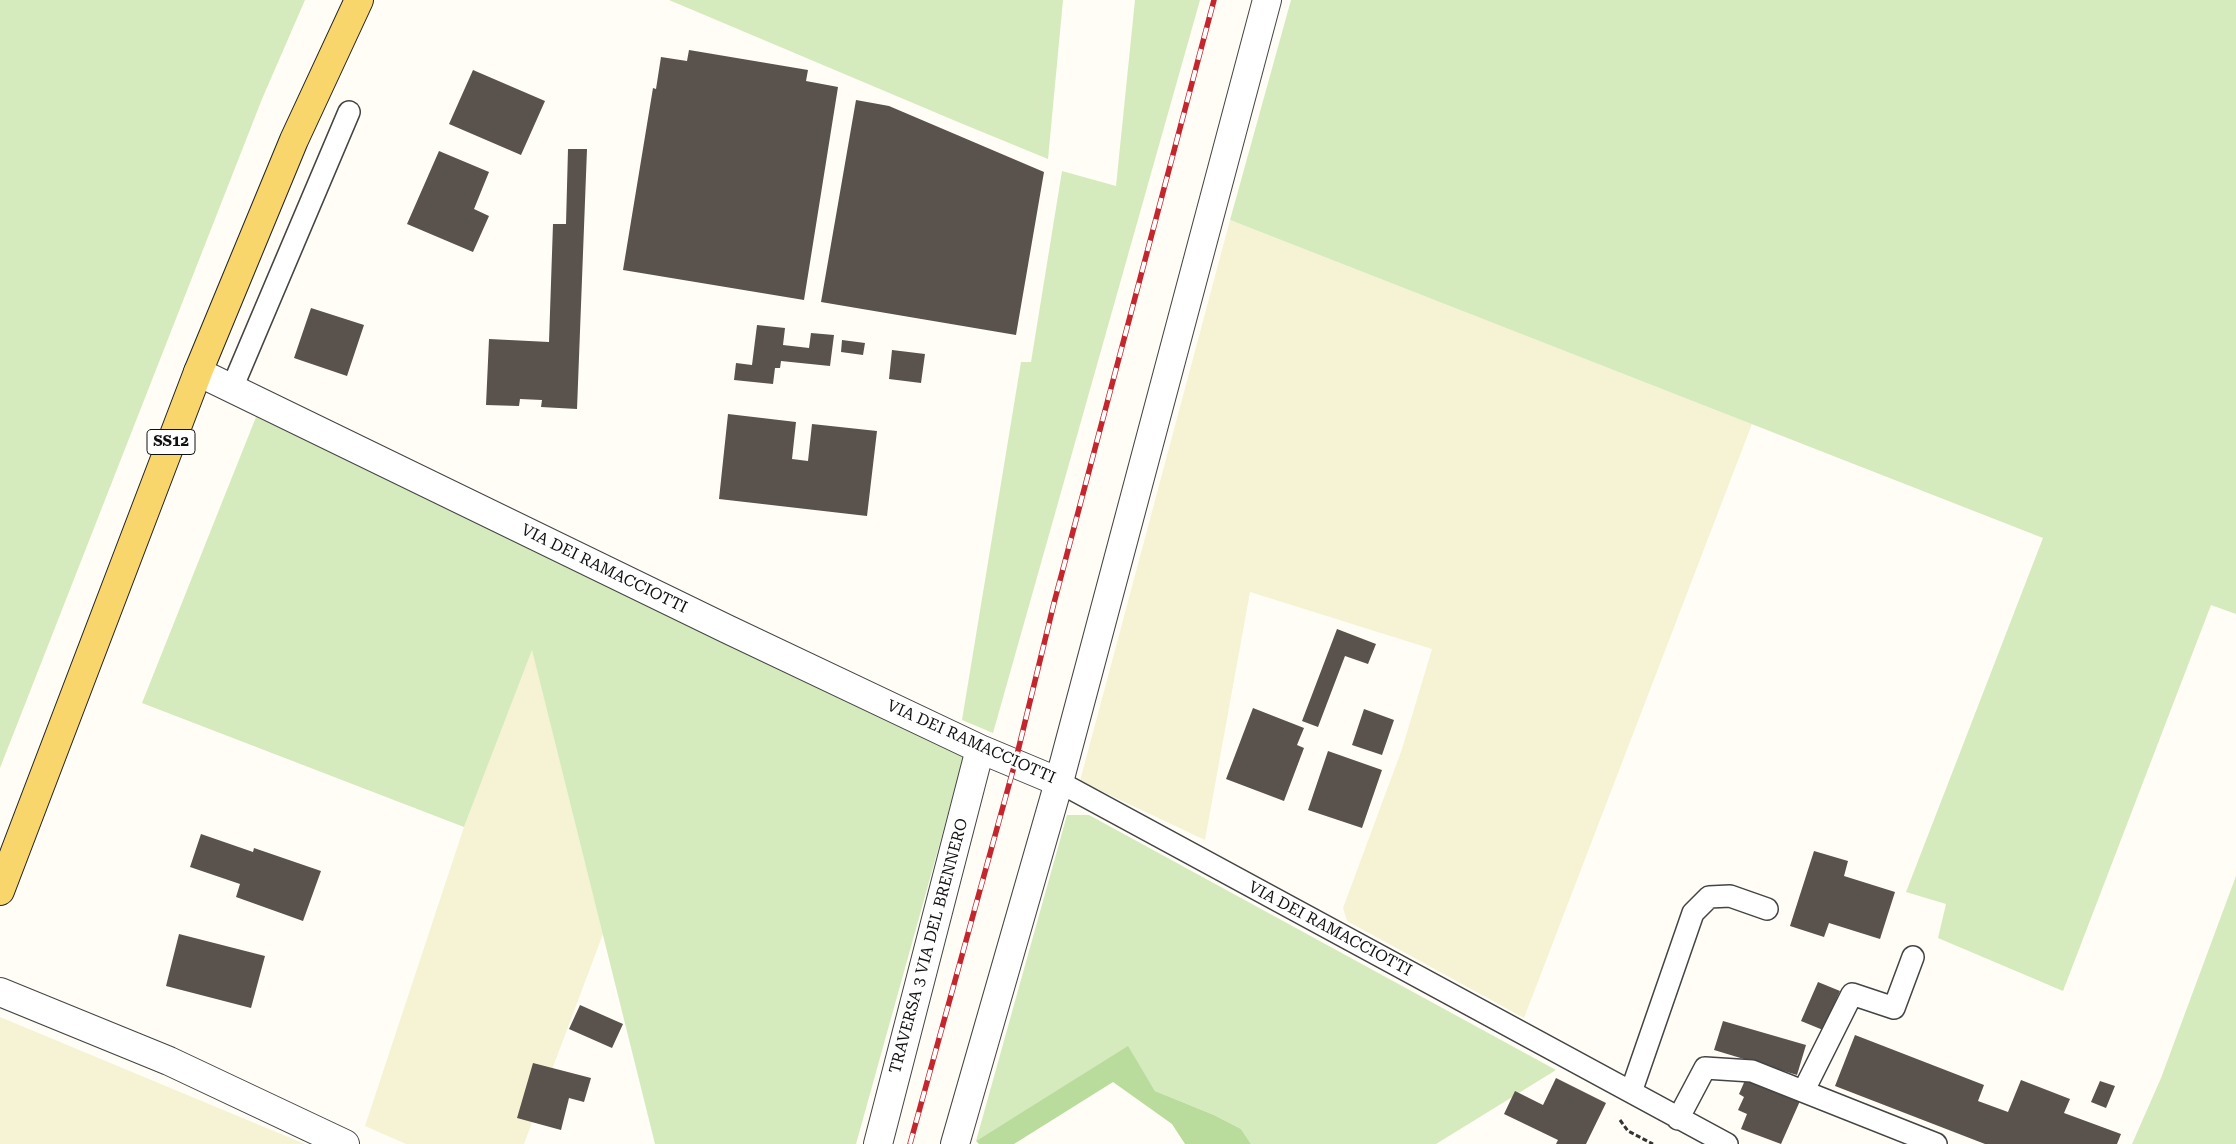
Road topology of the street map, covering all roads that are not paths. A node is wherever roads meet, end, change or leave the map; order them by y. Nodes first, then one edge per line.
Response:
1 (359, 0) edge
2 (1266, 0) edge
3 (349, 112) dead end
4 (198, 372) junction
5 (232, 388) junction
6 (980, 749) junction
7 (1059, 782) junction
8 (0, 891) edge
9 (1767, 909) dead end
10 (1913, 957) dead end
11 (0, 992) edge
12 (1804, 1090) junction
13 (1631, 1092) junction
14 (1678, 1119) junction
15 (345, 1144) edge
16 (878, 1144) edge
17 (955, 1144) edge
18 (1727, 1144) edge
19 (1936, 1144) edge

1 - 4 main road, SS12
2 - 7 street
3 - 5 lane
4 - 5 street, VIA DEI RAMACCIOTTI
4 - 8 main road, SS12
5 - 6 street, VIA DEI RAMACCIOTTI
6 - 7 street, VIA DEI RAMACCIOTTI
6 - 16 street, TRAVERSA 3 VIA DEL BRENNERO
7 - 13 lane, VIA DEI RAMACCIOTTI
7 - 17 street
9 - 13 lane
10 - 12 lane
11 - 15 street
12 - 14 lane
12 - 19 lane
13 - 14 lane, VIA DEI RAMACCIOTTI
14 - 18 lane, VIA DEI RAMACCIOTTI

